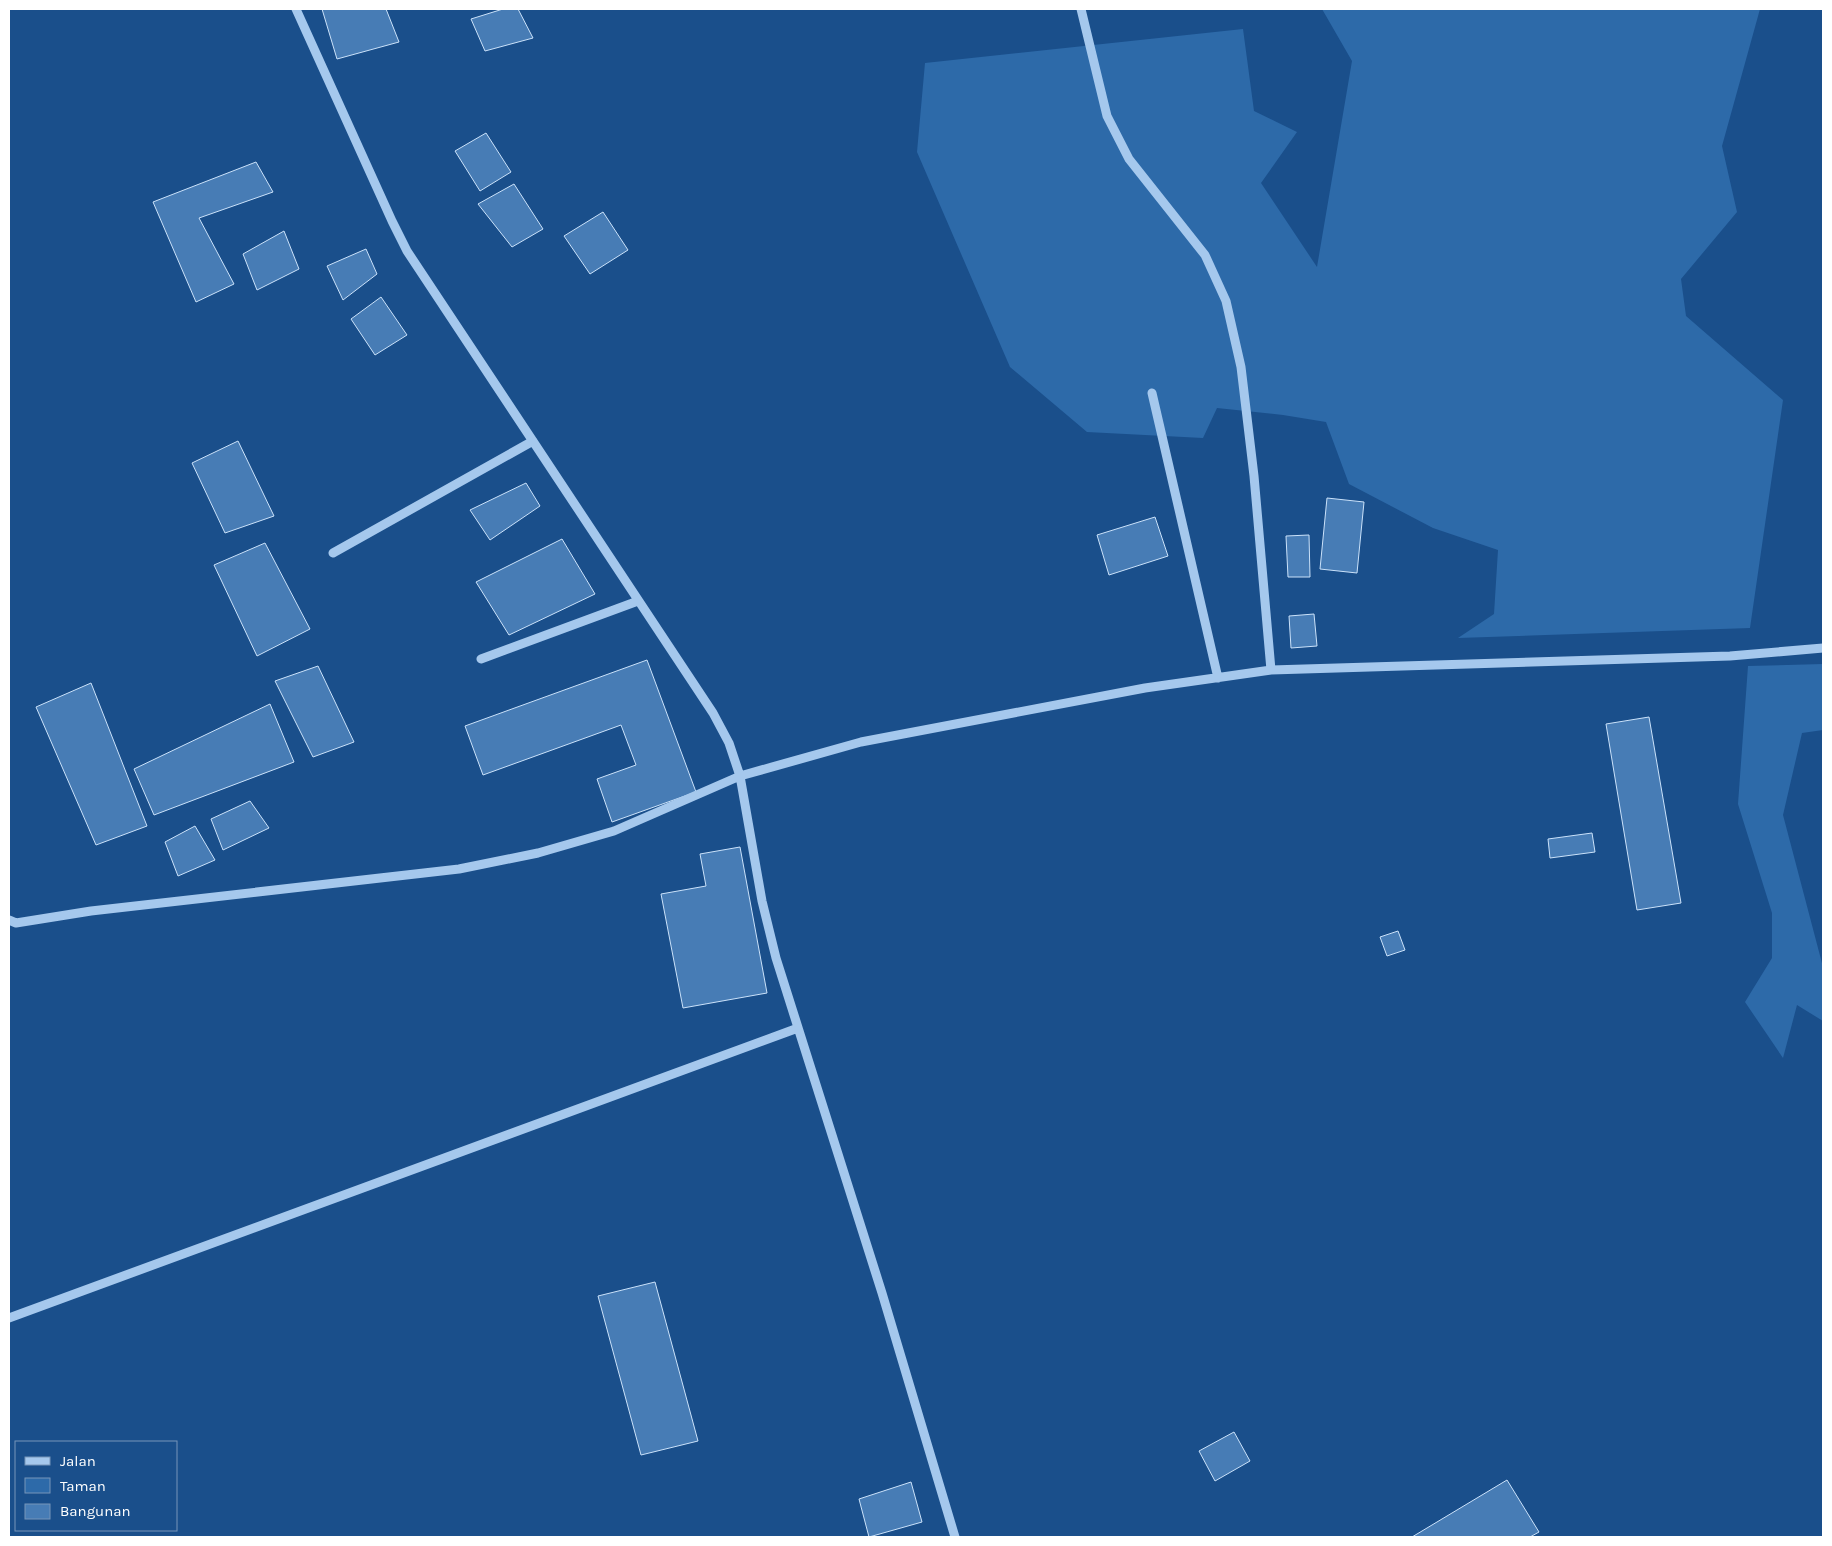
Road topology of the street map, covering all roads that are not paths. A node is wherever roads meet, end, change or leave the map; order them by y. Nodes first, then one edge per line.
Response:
1 (296, 9) edge
2 (1081, 9) edge
3 (1152, 393) dead end
4 (532, 441) junction
5 (333, 554) dead end
6 (638, 601) junction
7 (1823, 648) edge
8 (481, 658) dead end
9 (1271, 670) junction
10 (1218, 678) junction
11 (740, 776) junction
12 (9, 920) edge
13 (798, 1028) junction
14 (9, 1318) edge
15 (955, 1537) edge

1 - 4 street
2 - 9 street
3 - 10 street
4 - 5 street
4 - 6 street
6 - 8 street
6 - 11 street
7 - 9 street
9 - 10 street
10 - 11 street
11 - 12 street
11 - 13 street
13 - 14 street
13 - 15 street

